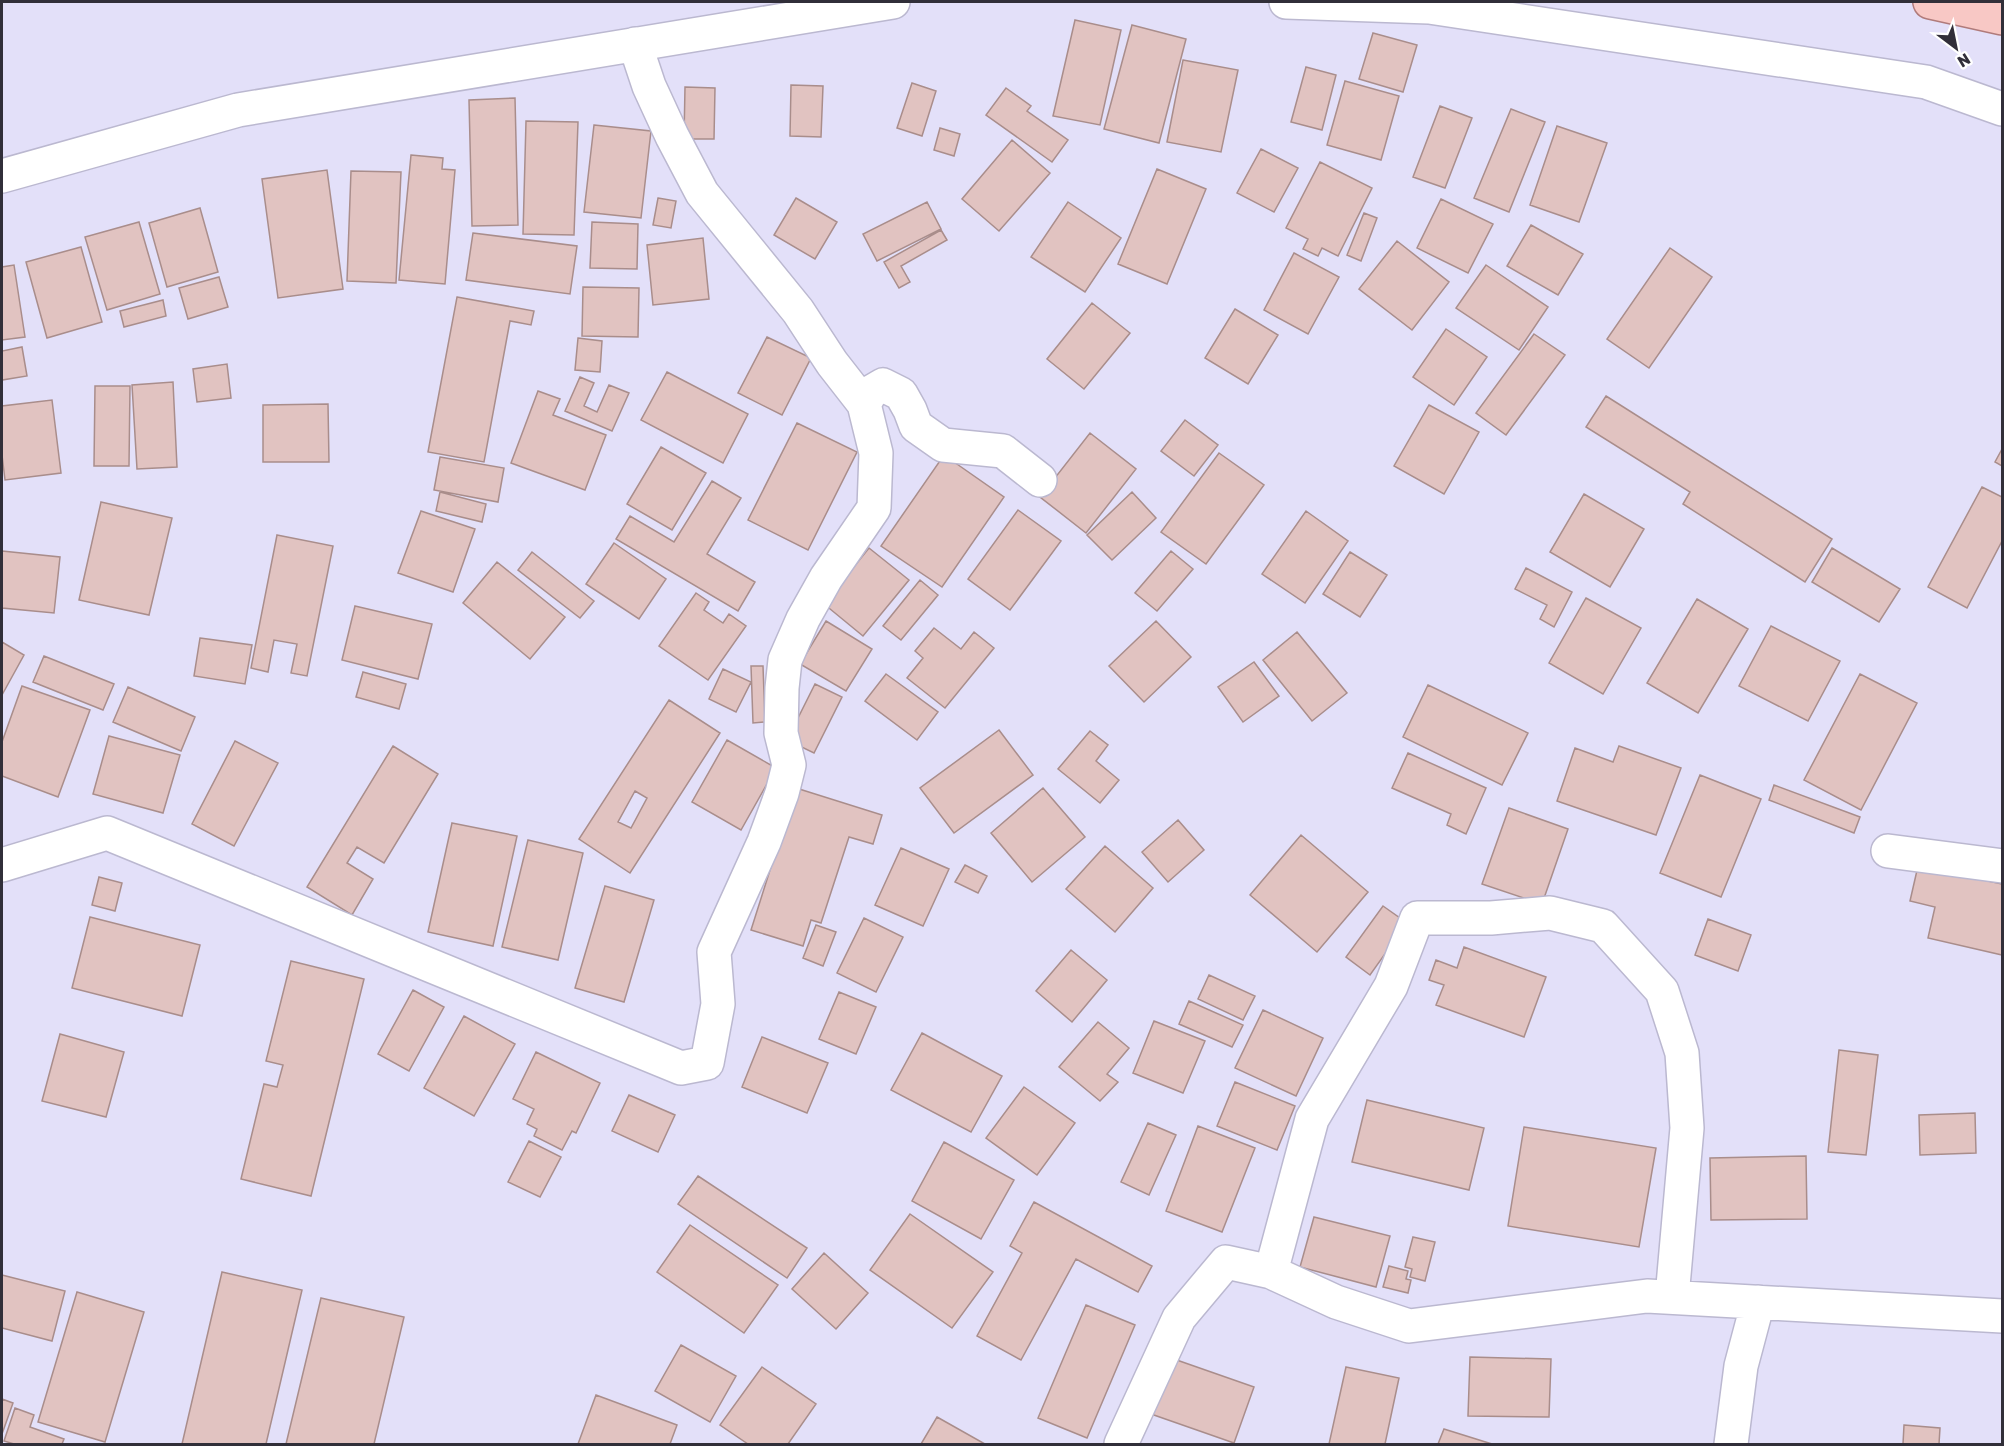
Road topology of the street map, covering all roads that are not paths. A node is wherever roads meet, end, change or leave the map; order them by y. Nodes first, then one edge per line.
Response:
1 (893, 2) edge
2 (1286, 2) edge
3 (1930, 2) edge
4 (2002, 18) edge
5 (635, 44) junction
6 (2002, 109) edge
7 (2, 176) edge
8 (864, 404) junction
9 (1040, 480) dead end
10 (1888, 851) dead end
11 (2, 865) edge
12 (2002, 866) edge
13 (1271, 1272) junction
14 (1672, 1297) junction
15 (1758, 1302) junction
16 (2002, 1316) edge
17 (1121, 1444) edge
18 (1731, 1444) edge

1 - 5 street
2 - 6 street
3 - 4 main road
5 - 7 street
5 - 8 street
8 - 9 street
8 - 11 street
10 - 12 street
13 - 14 street
13 - 14 street
13 - 17 street
14 - 15 street
15 - 16 street
15 - 18 street

